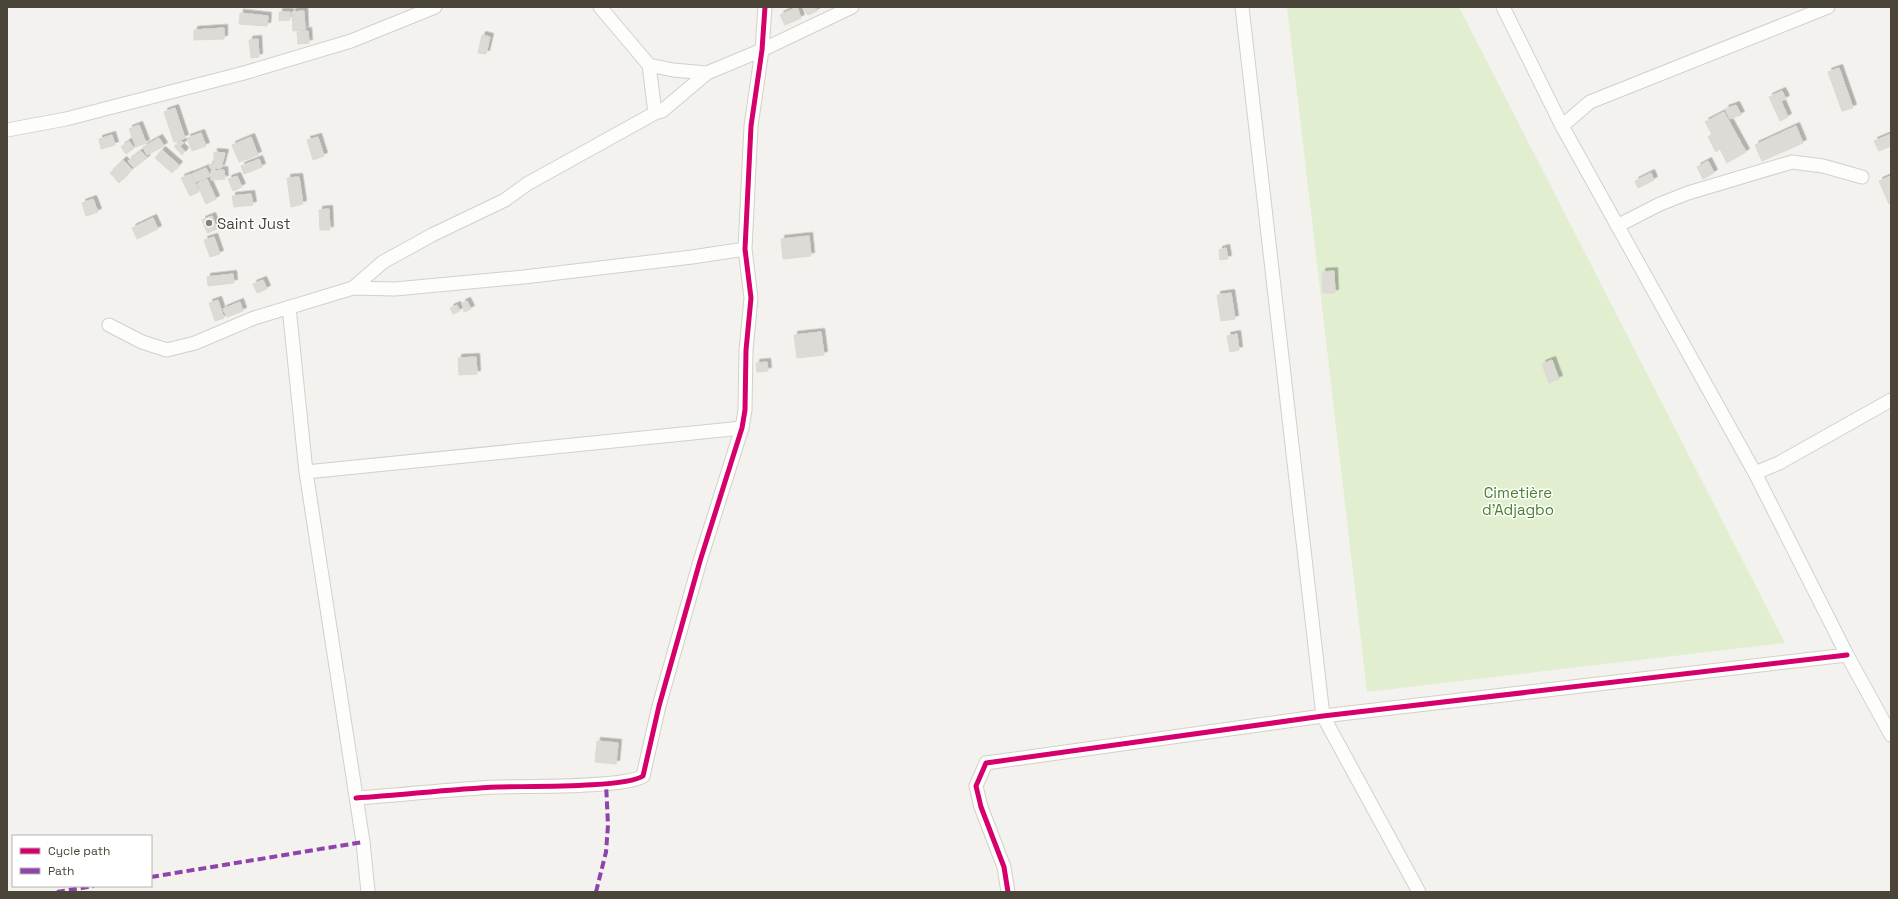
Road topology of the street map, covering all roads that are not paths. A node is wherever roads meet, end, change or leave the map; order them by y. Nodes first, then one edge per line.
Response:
1 (435, 7) edge
2 (600, 7) edge
3 (765, 7) edge
4 (852, 7) edge
5 (1242, 7) edge
6 (1503, 7) edge
7 (1828, 7) edge
8 (762, 50) junction
9 (649, 65) junction
10 (707, 73) junction
11 (655, 114) junction
12 (1562, 126) junction
13 (7, 130) edge
14 (1862, 176) dead end
15 (1617, 226) junction
16 (745, 248) junction
17 (353, 288) junction
18 (289, 307) junction
19 (109, 325) dead end
20 (1891, 400) edge
21 (742, 428) junction
22 (306, 472) junction
23 (1755, 473) junction
24 (1847, 655) junction
25 (1323, 716) junction
26 (1891, 735) edge
27 (356, 798) junction
28 (368, 892) edge
29 (1008, 892) edge
30 (1419, 892) edge

1 - 13 street
2 - 9 street
3 - 8 street
4 - 8 street
5 - 25 street
6 - 12 street
7 - 12 street
8 - 10 street
8 - 16 street
9 - 10 street
9 - 11 street
10 - 11 street
11 - 17 street
12 - 15 street
14 - 15 street
15 - 23 street
16 - 17 street
16 - 21 street
17 - 18 street
18 - 19 street
18 - 22 street
20 - 23 street
21 - 22 street
21 - 27 street
22 - 27 street
23 - 24 street
24 - 25 street
24 - 26 street
25 - 29 street
25 - 30 street
27 - 28 street

